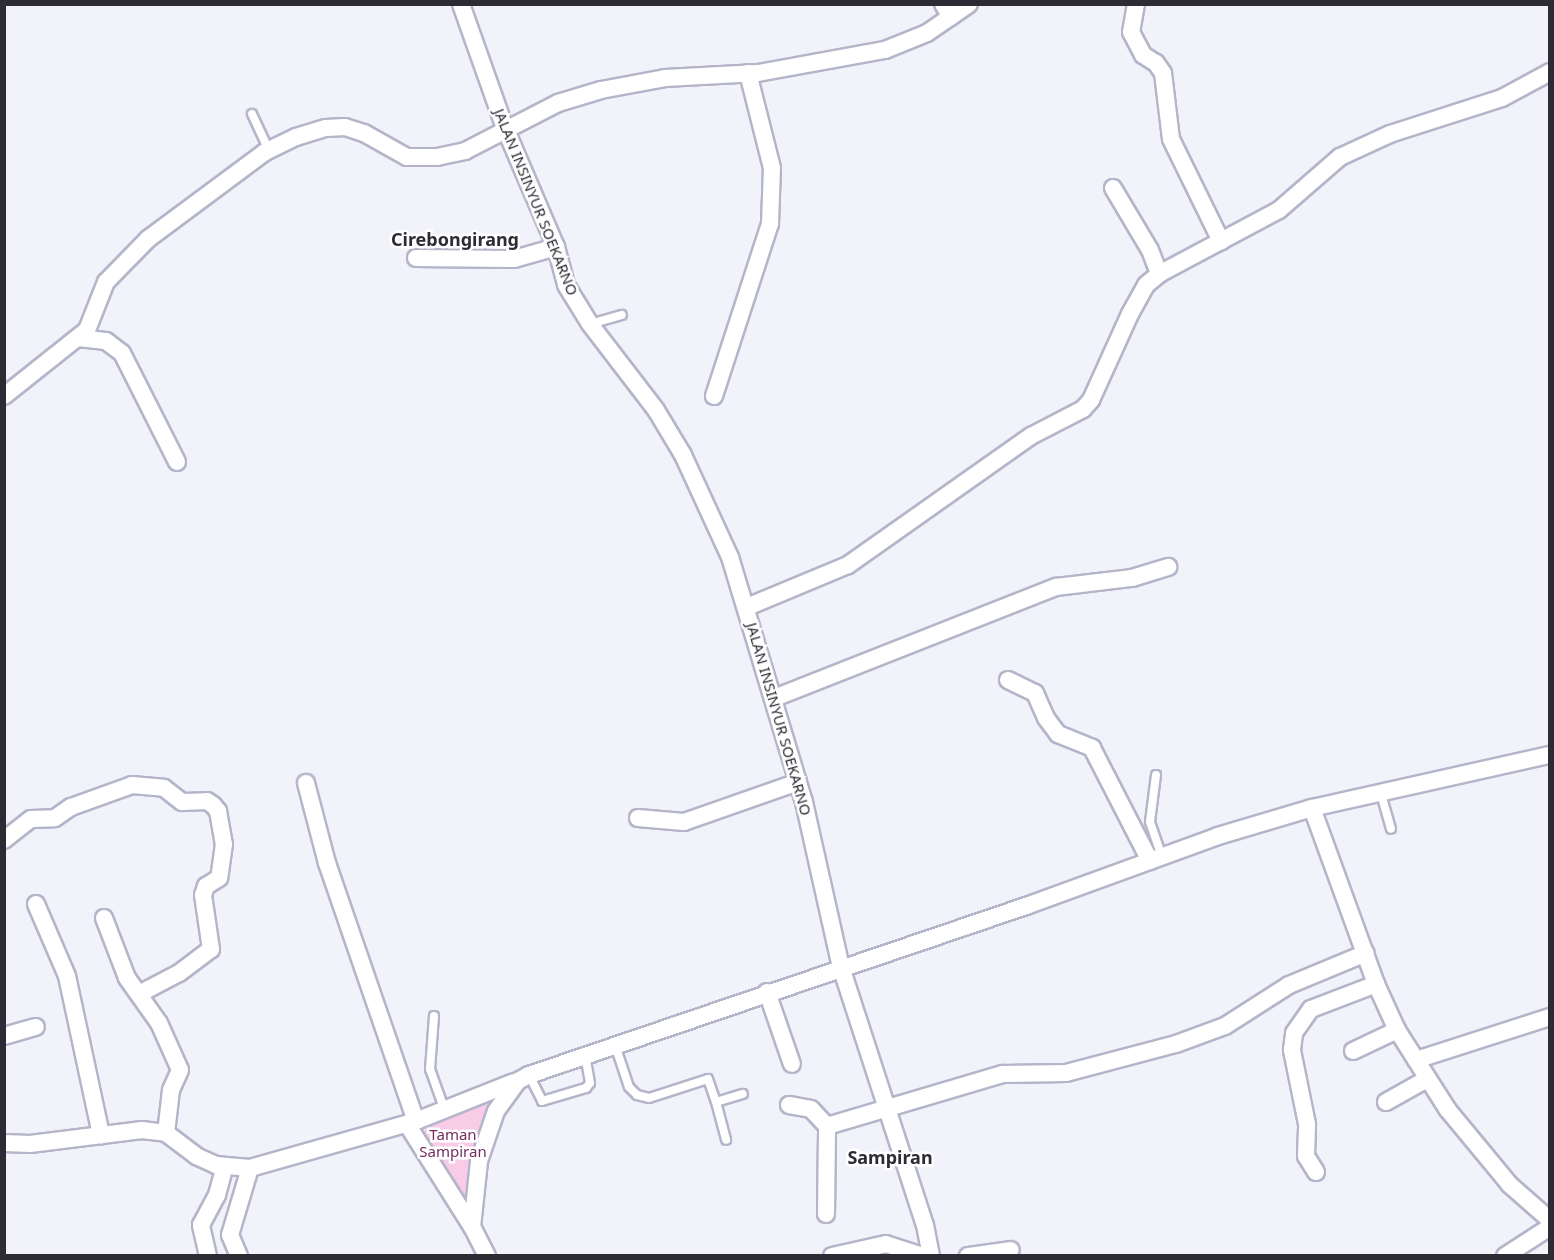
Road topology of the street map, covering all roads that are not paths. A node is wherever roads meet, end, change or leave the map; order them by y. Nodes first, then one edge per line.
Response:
1 (461, 4) edge
2 (969, 4) edge
3 (1136, 4) edge
4 (947, 11) edge
5 (1550, 72) edge
6 (752, 73) junction
7 (252, 114) dead end
8 (505, 128) junction
9 (269, 150) junction
10 (1113, 188) dead end
11 (1221, 241) junction
12 (556, 247) junction
13 (416, 258) dead end
14 (1159, 274) junction
15 (622, 315) dead end
16 (590, 324) junction
17 (78, 338) junction
18 (4, 396) edge
19 (714, 396) dead end
20 (177, 462) dead end
21 (1168, 567) dead end
22 (747, 607) junction
23 (1008, 680) dead end
24 (774, 698) junction
25 (1550, 755) edge
26 (1156, 775) dead end
27 (798, 782) junction
28 (306, 783) dead end
29 (1381, 794) junction
30 (1312, 808) junction
31 (638, 818) dead end
32 (1391, 829) dead end
33 (4, 840) edge
34 (1156, 859) junction
35 (36, 904) dead end
36 (104, 918) dead end
37 (1366, 953) junction
38 (842, 967) junction
39 (1376, 984) junction
40 (767, 992) junction
41 (139, 994) junction
42 (434, 1016) dead end
43 (1550, 1017) edge
44 (36, 1027) dead end
45 (1397, 1030) junction
46 (4, 1036) edge
47 (615, 1044) junction
48 (1353, 1051) dead end
49 (585, 1055) junction
50 (1416, 1060) junction
51 (792, 1064) dead end
52 (523, 1078) junction
53 (1427, 1079) junction
54 (743, 1094) dead end
55 (716, 1102) junction
56 (1386, 1102) dead end
57 (789, 1105) dead end
58 (884, 1106) junction
59 (445, 1112) junction
60 (412, 1122) junction
61 (827, 1126) junction
62 (166, 1133) junction
63 (101, 1136) junction
64 (726, 1140) dead end
65 (4, 1143) edge
66 (224, 1168) junction
67 (250, 1168) junction
68 (1316, 1172) dead end
69 (826, 1214) dead end
70 (1550, 1220) edge
71 (472, 1227) junction
72 (1550, 1227) edge
73 (1011, 1250) dead end
74 (208, 1256) edge
75 (239, 1256) edge
76 (487, 1256) edge
77 (832, 1256) edge
78 (922, 1256) edge
79 (931, 1256) edge
80 (968, 1256) edge
81 (1505, 1256) edge

1 - 8 street, JALAN INSINYUR SOEKARNO
2 - 4 street
3 - 11 street
4 - 6 street
5 - 11 street
6 - 8 street
6 - 19 street
7 - 9 lane
8 - 9 street
8 - 12 street, JALAN INSINYUR SOEKARNO
9 - 17 street
10 - 14 street
11 - 14 street
12 - 13 street
12 - 16 street, JALAN INSINYUR SOEKARNO
14 - 22 street
15 - 16 lane
16 - 22 street, JALAN INSINYUR SOEKARNO
17 - 18 street
17 - 20 street
21 - 24 street
22 - 24 street, JALAN INSINYUR SOEKARNO
23 - 34 street
24 - 27 street, JALAN INSINYUR SOEKARNO
25 - 29 street
26 - 34 lane
27 - 31 street
27 - 38 street, JALAN INSINYUR SOEKARNO
28 - 60 street
29 - 30 street
29 - 32 lane
30 - 34 street
30 - 37 street
33 - 41 street
34 - 38 street
35 - 63 street
36 - 41 street
37 - 39 street
37 - 58 street
38 - 40 street
38 - 58 street, JALAN INSINYUR SOEKARNO
39 - 45 street
39 - 68 street
40 - 47 street
40 - 51 street
41 - 62 street
42 - 59 lane
43 - 50 street
44 - 46 street
45 - 48 street
45 - 50 street
47 - 49 street
47 - 55 lane
49 - 52 street
49 - 52 lane
50 - 53 street
52 - 59 street
52 - 71 street
53 - 56 street
53 - 70 street
54 - 55 lane
55 - 64 lane
57 - 61 street
58 - 61 street
58 - 79 street, JALAN INSINYUR SOEKARNO
59 - 60 street
60 - 67 street
60 - 71 street
61 - 69 street
62 - 63 street
62 - 66 street
63 - 65 street
66 - 67 street
66 - 74 street
67 - 75 street
71 - 76 street
72 - 81 street
73 - 80 street
77 - 78 street

